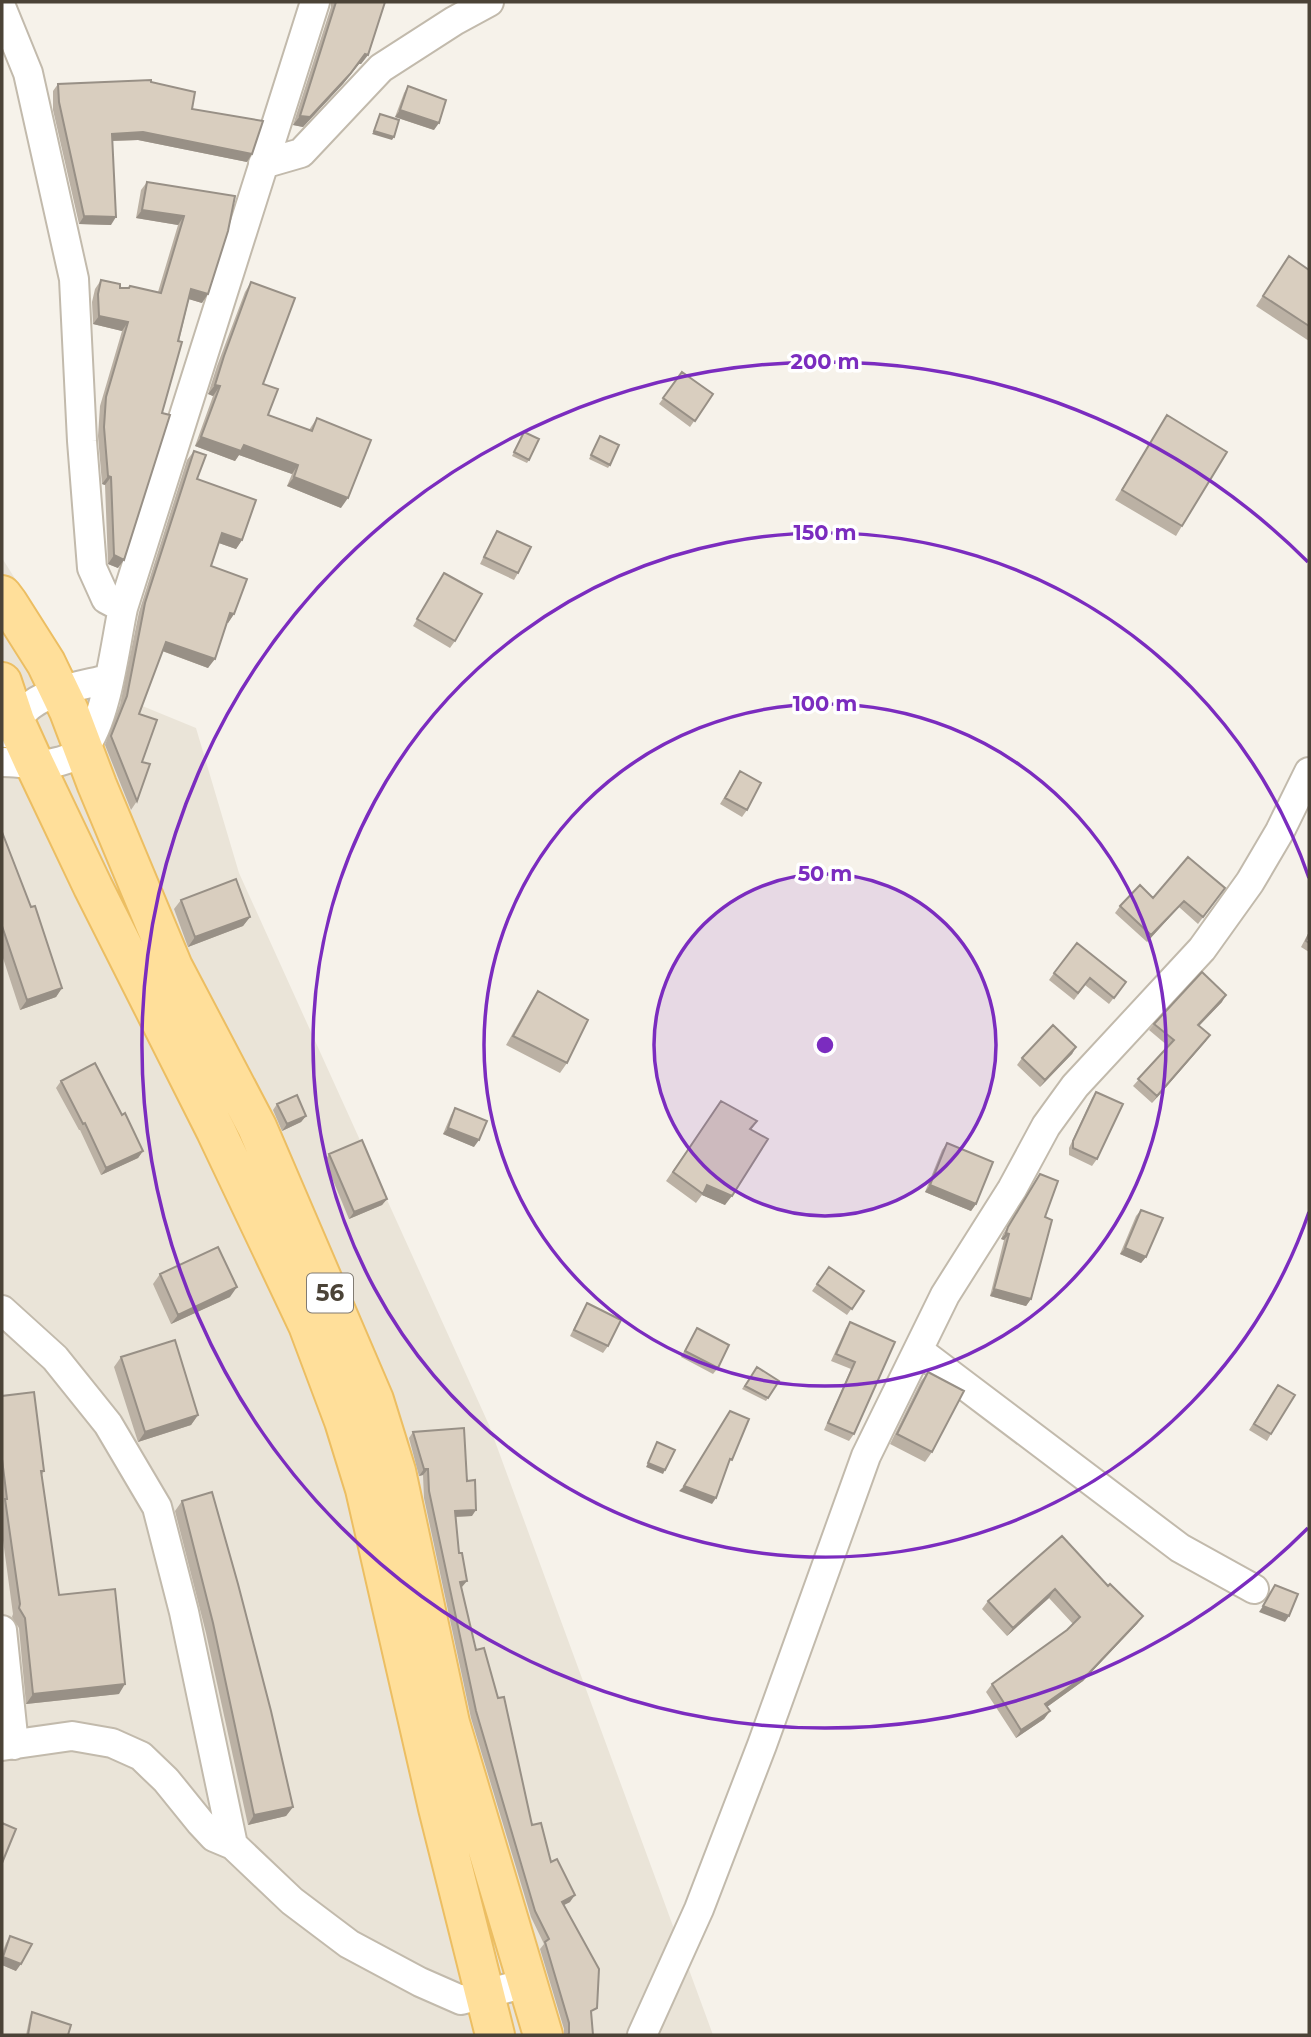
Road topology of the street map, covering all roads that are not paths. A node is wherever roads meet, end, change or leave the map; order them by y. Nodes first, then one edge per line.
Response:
1 (315, 2) edge
2 (489, 2) edge
3 (2, 9) edge
4 (264, 164) junction
5 (2, 595) edge
6 (123, 608) junction
7 (108, 679) junction
8 (2, 682) edge
9 (60, 691) junction
10 (8, 729) edge
11 (83, 749) junction
12 (18, 763) edge
13 (1309, 772) edge
14 (2, 1310) edge
15 (918, 1350) junction
16 (1254, 1589) dead end
17 (2, 1630) edge
18 (8, 1746) edge
19 (233, 1845) junction
20 (527, 1983) junction
21 (484, 1996) junction
22 (495, 2035) edge
23 (543, 2035) edge
24 (642, 2035) edge

1 - 4 street
2 - 4 street
3 - 6 street
4 - 6 street
5 - 9 main road, 56
6 - 7 street
7 - 9 street
7 - 11 street
8 - 10 main road, 56
9 - 10 street
9 - 11 main road, 56
10 - 12 main road, 56
11 - 12 street
11 - 20 main road, 56
12 - 21 main road, 56
13 - 15 street
14 - 19 street
15 - 16 street
15 - 24 street
17 - 18 street
18 - 19 street
19 - 21 street
20 - 21 street
20 - 23 main road, 56
21 - 22 main road, 56

